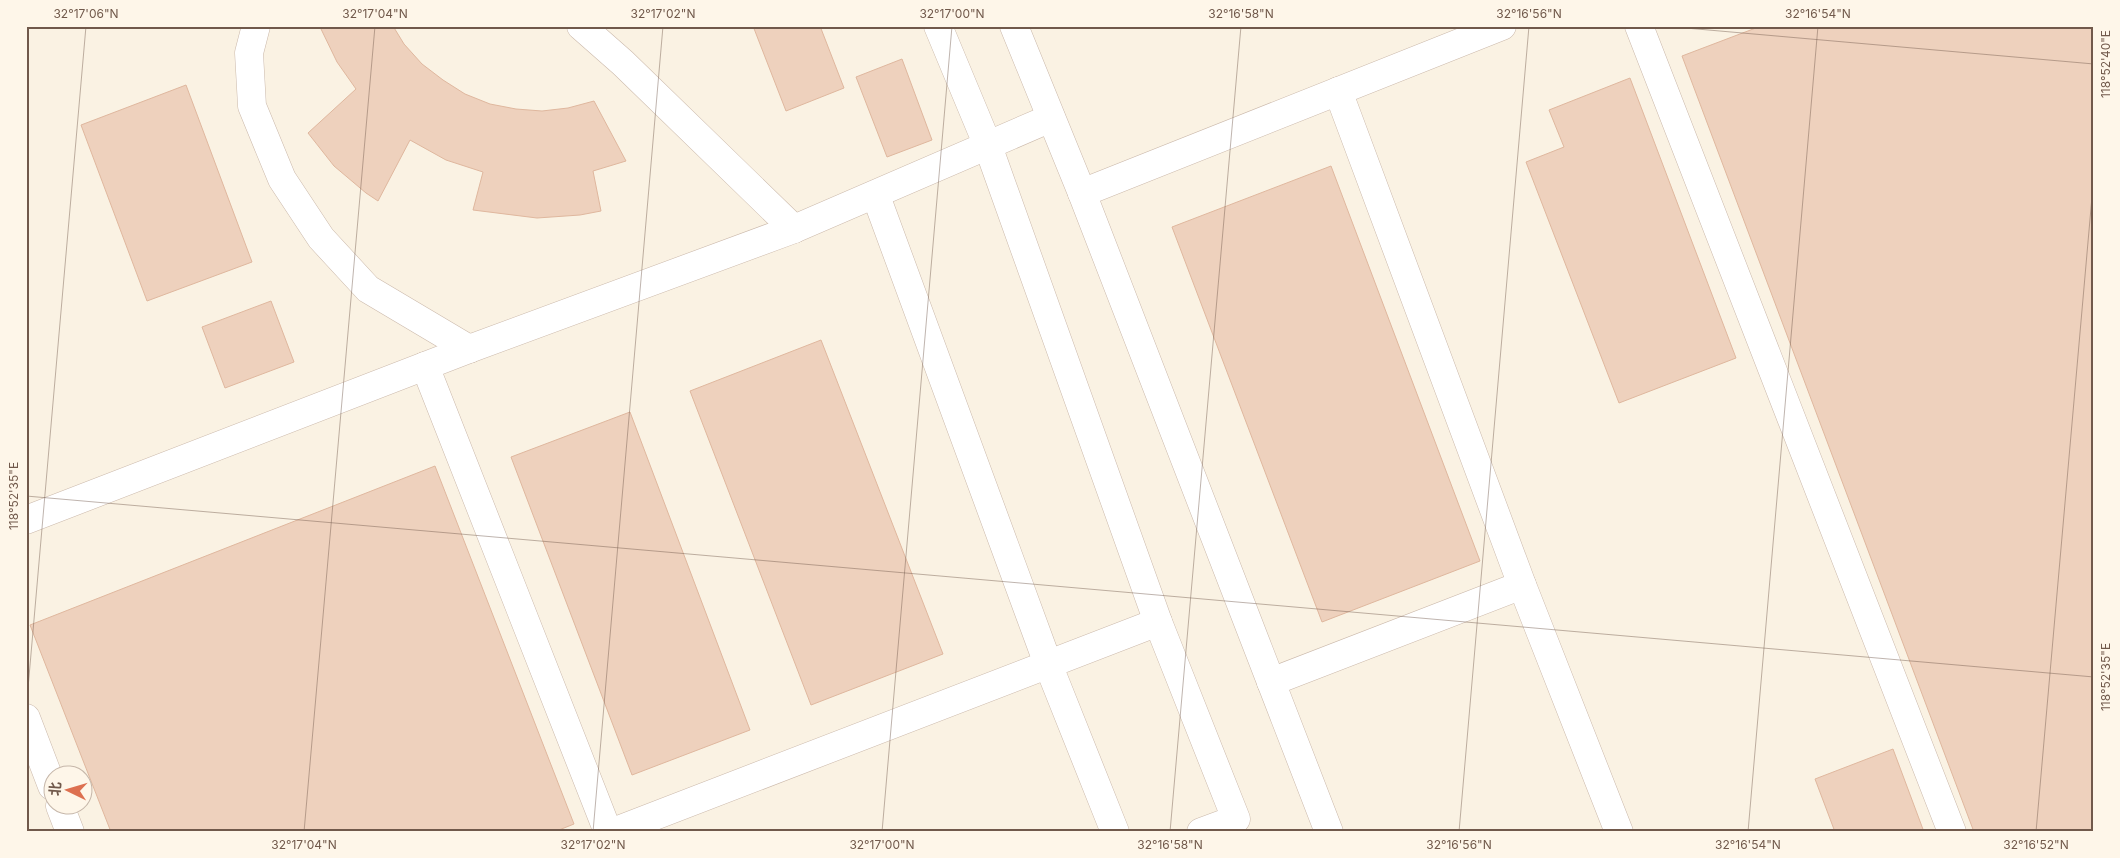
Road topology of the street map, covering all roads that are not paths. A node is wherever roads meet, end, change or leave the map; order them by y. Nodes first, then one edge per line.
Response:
1 (256, 26) edge
2 (581, 26) edge
3 (938, 26) edge
4 (1014, 26) edge
5 (1502, 26) edge
6 (1639, 26) edge
7 (1338, 91) junction
8 (1051, 118) junction
9 (988, 146) junction
10 (1082, 193) junction
11 (876, 196) junction
12 (794, 229) junction
13 (469, 349) junction
14 (425, 366) junction
15 (26, 520) edge
16 (1522, 585) junction
17 (1158, 622) junction
18 (1048, 664) junction
19 (1271, 682) junction
20 (26, 718) edge
21 (44, 766) edge
22 (64, 816) edge
23 (70, 832) edge
24 (608, 832) edge
25 (613, 832) edge
26 (1115, 832) edge
27 (1202, 832) edge
28 (1329, 832) edge
29 (1619, 832) edge
30 (1952, 832) edge

1 - 13 street
2 - 12 street
3 - 9 street
4 - 8 street
5 - 7 street
6 - 30 street
7 - 10 street
7 - 16 street
8 - 9 street
8 - 10 street
9 - 11 street
9 - 17 street
10 - 19 street
11 - 12 street
11 - 18 street
12 - 13 street
13 - 14 street
14 - 15 street
14 - 24 street
16 - 19 street
16 - 29 street
17 - 18 street
17 - 27 street
18 - 25 street
18 - 26 street
19 - 28 street
20 - 21 street
22 - 23 street

